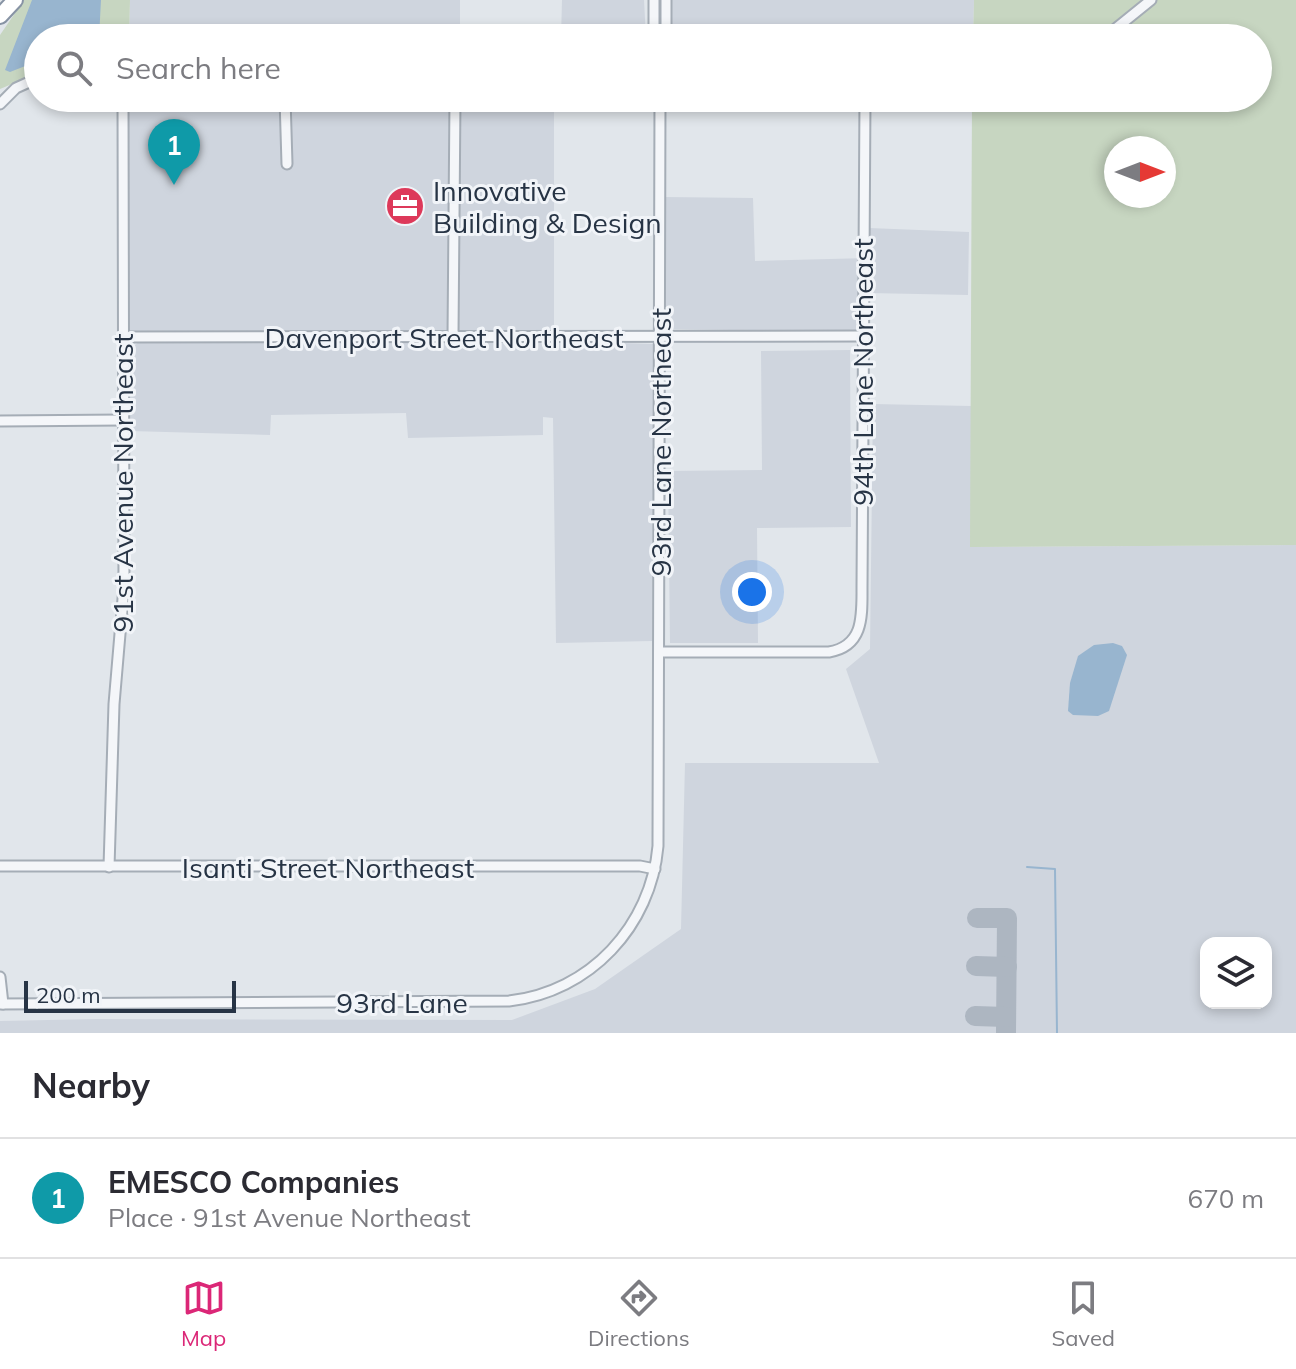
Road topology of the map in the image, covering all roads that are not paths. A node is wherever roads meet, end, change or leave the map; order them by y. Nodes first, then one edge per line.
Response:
1 (654, 0) edge
2 (666, 0) edge
3 (1151, 0) edge
4 (654, 24) edge
5 (666, 24) edge
6 (1121, 24) edge
7 (24, 84) edge
8 (0, 104) edge
9 (123, 112) edge
10 (285, 112) edge
11 (455, 112) edge
12 (660, 112) edge
13 (865, 112) edge
14 (287, 164) dead end
15 (453, 336) junction
16 (862, 336) junction
17 (122, 337) junction
18 (660, 337) junction
19 (123, 420) junction
20 (0, 421) edge
21 (659, 652) junction
22 (659, 786) joint
23 (0, 866) edge
24 (109, 867) junction
25 (655, 869) junction
26 (0, 977) edge
27 (2, 1004) edge

1 - 4 street
2 - 5 street
3 - 6 street
7 - 8 street
9 - 17 street, 91st Avenue Northeast
10 - 14 street
11 - 15 street
12 - 18 street, 93rd Lane Northeast
13 - 16 street, 94th Lane Northeast
15 - 17 street, Davenport Street Northeast
15 - 18 street, Davenport Street Northeast
16 - 18 street, Davenport Street Northeast
16 - 21 street, 94th Lane Northeast
17 - 19 street, 91st Avenue Northeast
18 - 21 street, 93rd Lane Northeast
19 - 20 street
19 - 24 street, 91st Avenue Northeast
21 - 22 street, 93rd Lane Northeast
22 - 25 street, 93rd Lane
23 - 24 street, Isanti Street Northeast
24 - 25 street, Isanti Street Northeast
25 - 27 street, 93rd Lane
26 - 27 street

